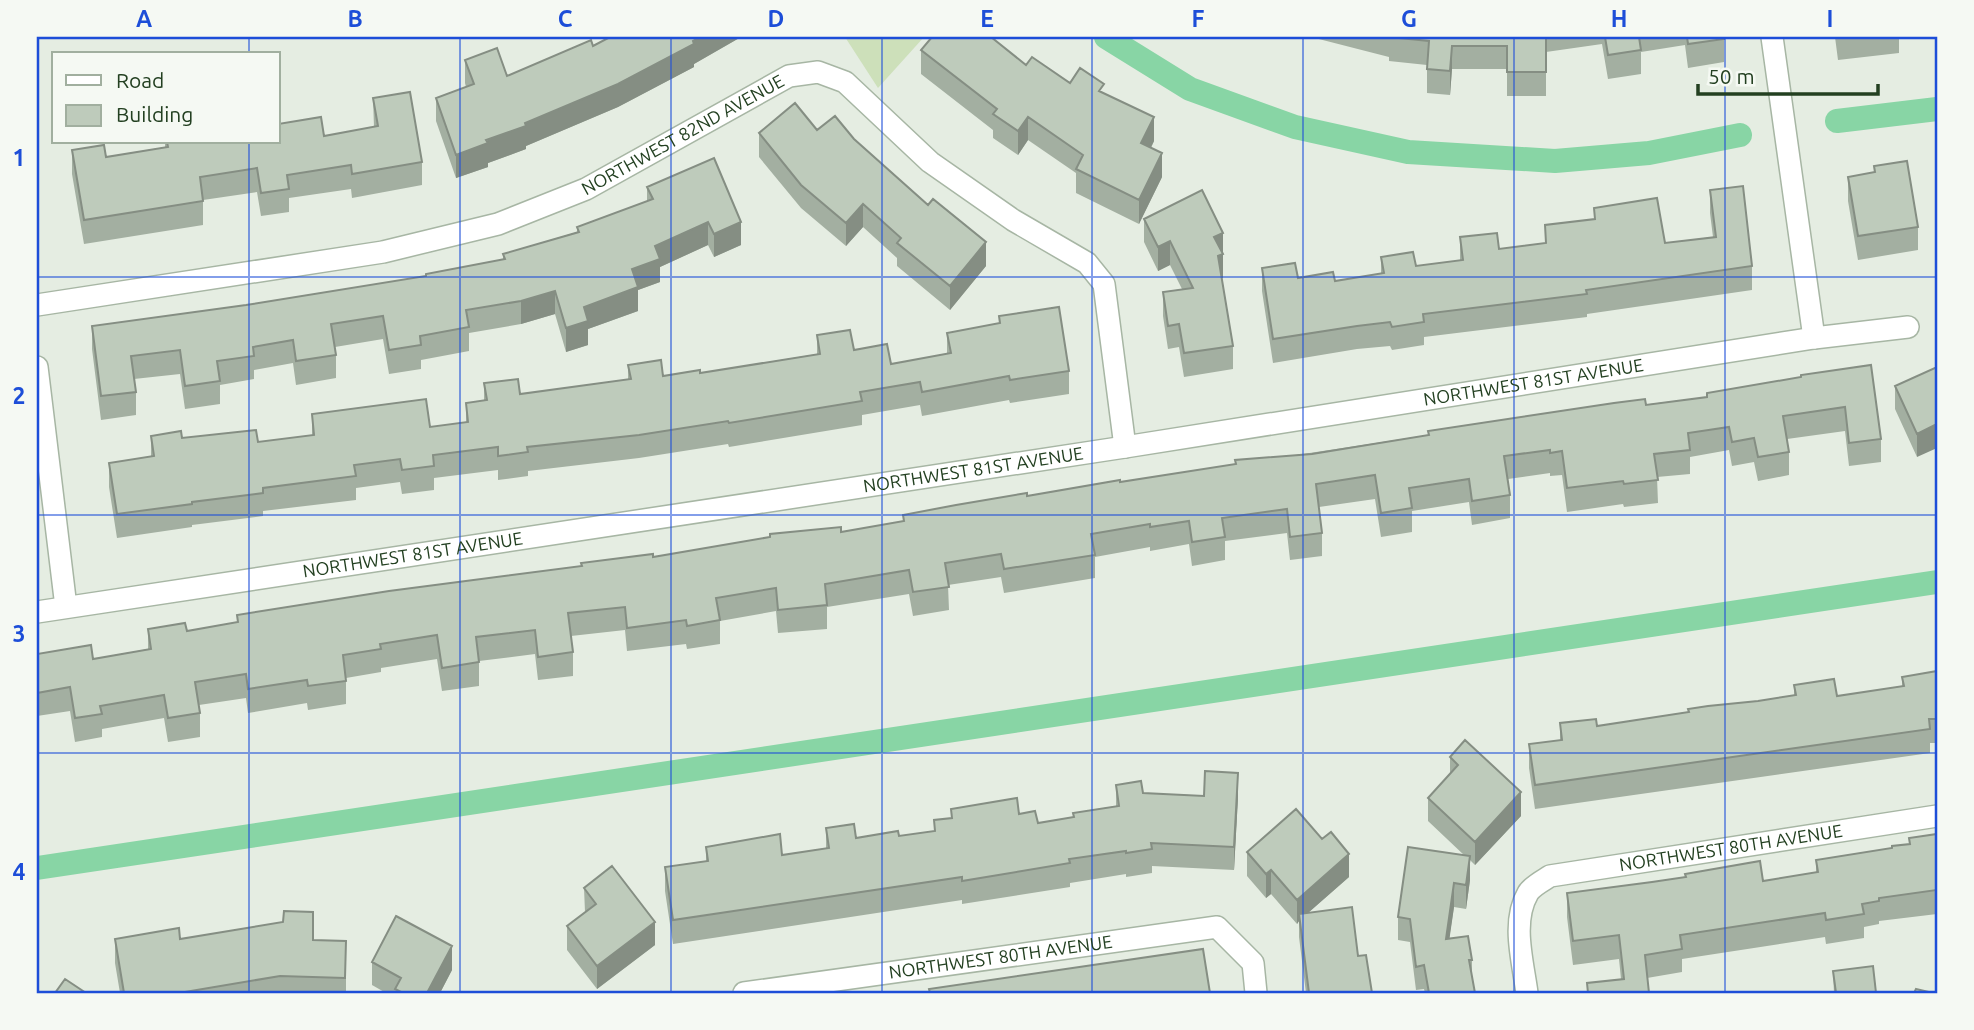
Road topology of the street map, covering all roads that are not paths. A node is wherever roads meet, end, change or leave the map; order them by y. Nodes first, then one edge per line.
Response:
1 (1772, 37) edge
2 (37, 305) edge
3 (1908, 327) dead end
4 (1814, 338) junction
5 (37, 368) edge
6 (1125, 447) junction
7 (66, 607) junction
8 (37, 612) edge
9 (1937, 816) edge
10 (744, 993) edge
11 (1256, 993) edge
12 (1527, 993) edge

1 - 4 street
2 - 6 street, NORTHWEST 82ND AVENUE
3 - 4 street, NORTHWEST 81ST AVENUE
4 - 6 street, NORTHWEST 81ST AVENUE
5 - 7 street
6 - 7 street, NORTHWEST 81ST AVENUE
7 - 8 street, NORTHWEST 81ST AVENUE
9 - 12 street, NORTHWEST 80TH AVENUE
10 - 11 street, NORTHWEST 80TH AVENUE

